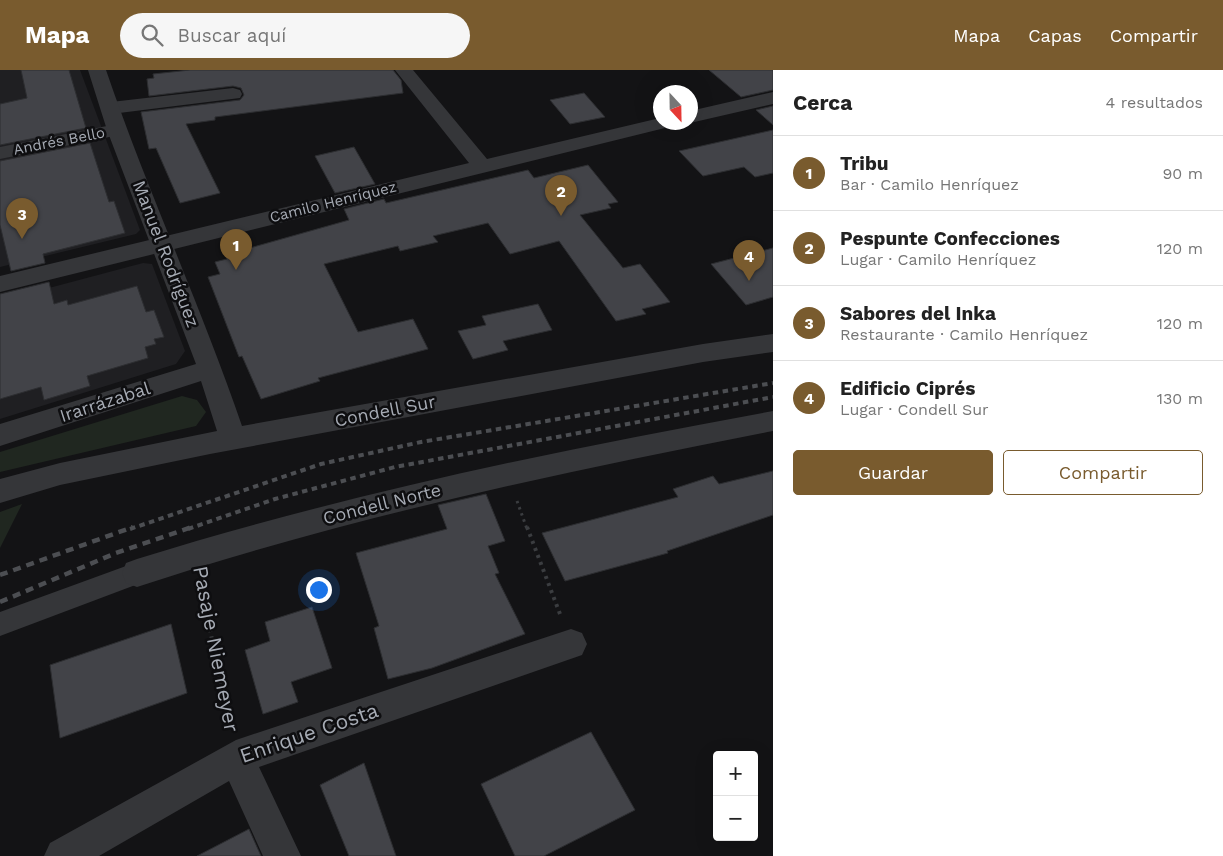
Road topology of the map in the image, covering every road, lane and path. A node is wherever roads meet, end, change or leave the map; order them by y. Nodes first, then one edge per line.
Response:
1 (97, 70) edge
2 (404, 70) edge
3 (233, 94) dead end
4 (773, 98) edge
5 (111, 108) junction
6 (698, 115) edge
7 (653, 125) edge
8 (117, 130) junction
9 (0, 153) edge
10 (482, 166) junction
11 (163, 243) junction
12 (0, 284) edge
13 (773, 343) edge
14 (210, 369) junction
15 (773, 421) edge
16 (0, 435) edge
17 (234, 439) junction
18 (506, 475) junction
19 (0, 491) edge
20 (198, 552) junction
21 (138, 573) joint
22 (0, 624) edge
23 (571, 644) joint
24 (236, 757) junction
25 (63, 856) edge
26 (282, 856) edge

1 - 5 street, Manuel Rodríguez
2 - 10 street
3 - 5 street
4 - 6 street
5 - 8 street, Manuel Rodríguez
7 - 10 street, Camilo Henríquez
8 - 9 street, Andrés Bello
8 - 11 street, Manuel Rodríguez
10 - 11 street, Camilo Henríquez
11 - 12 street, Camilo Henríquez
11 - 14 street, Manuel Rodríguez
13 - 17 street, Condell Sur
14 - 16 street, Irarrázabal
14 - 17 street, Manuel Rodríguez
15 - 18 street, Condell Norte
17 - 19 street, Condell Sur
18 - 20 street, Condell Norte
18 - 23 path
20 - 21 street, Condell Norte
20 - 24 path, Pasaje Niemeyer
21 - 22 street, Condell Norte
23 - 24 street, Enrique Costa
24 - 25 street, Enrique Costa
24 - 26 street, Pasaje Niemeyer

